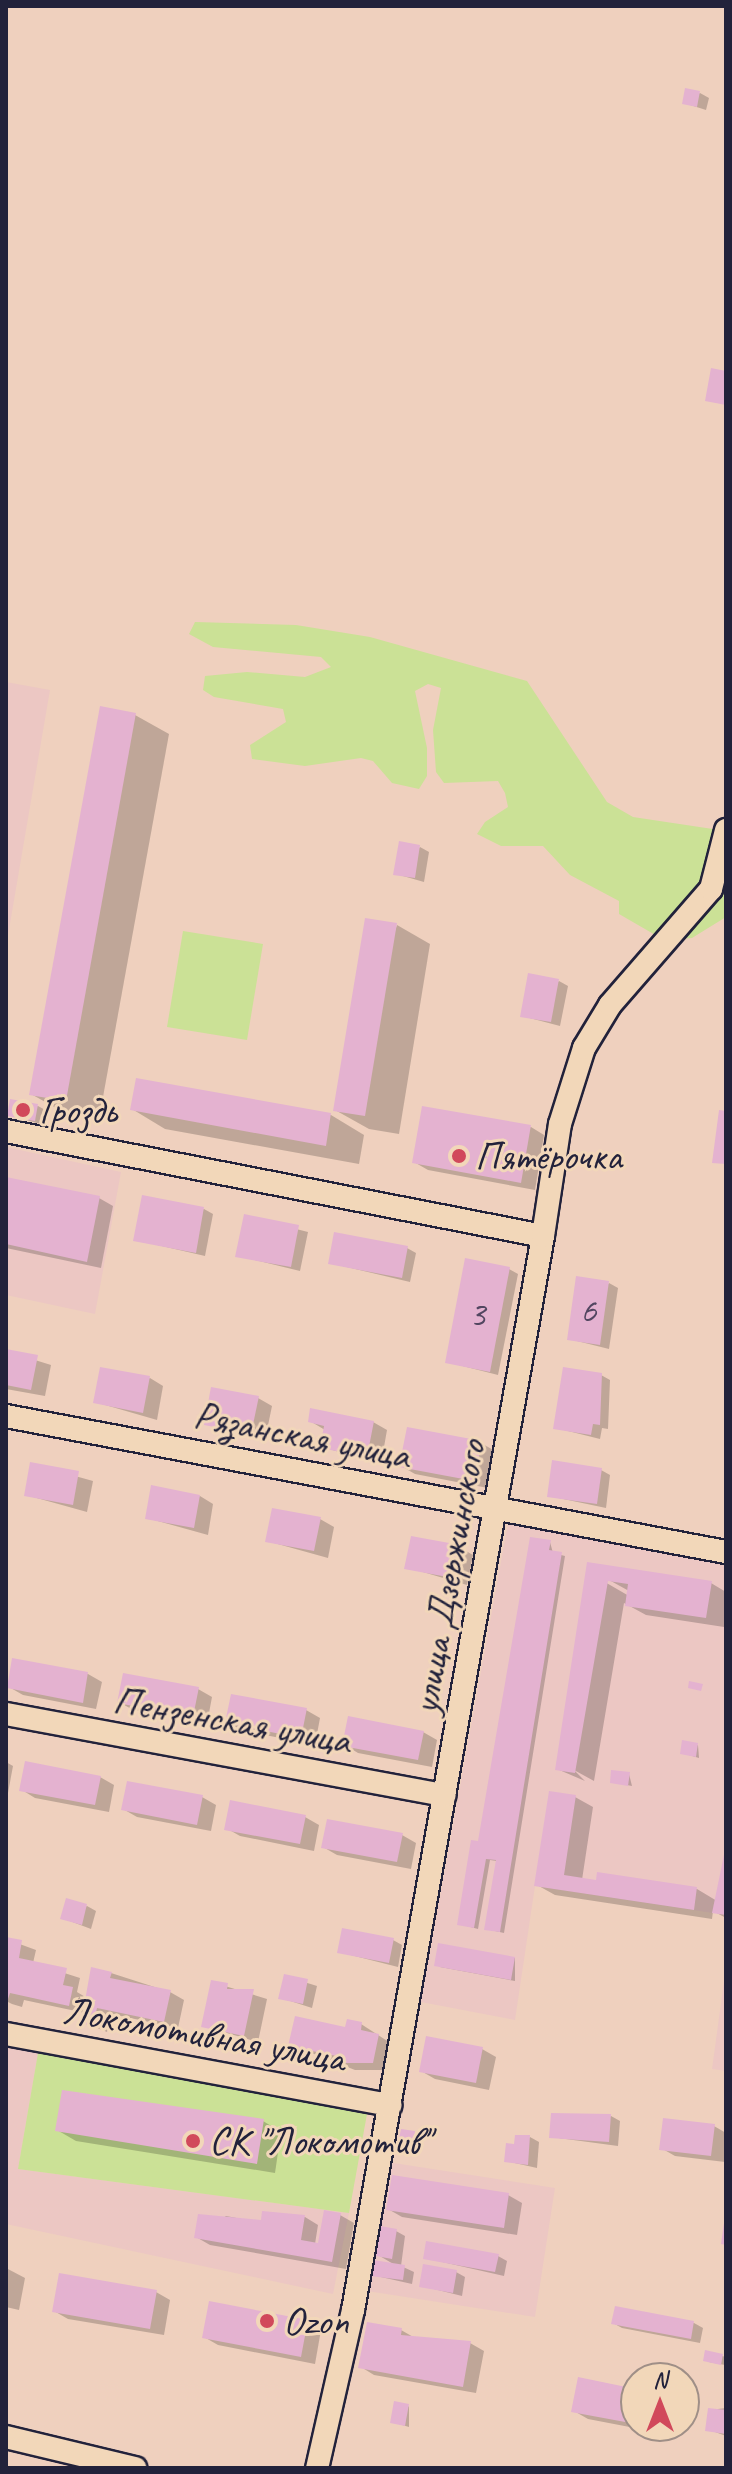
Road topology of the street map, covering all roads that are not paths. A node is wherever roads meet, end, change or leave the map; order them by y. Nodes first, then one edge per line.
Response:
1 (726, 830) edge
2 (6, 1131) edge
3 (543, 1236) junction
4 (6, 1416) edge
5 (497, 1509) junction
6 (726, 1552) edge
7 (6, 1714) edge
8 (445, 1795) junction
9 (6, 2034) edge
10 (390, 2105) junction
11 (6, 2437) edge
12 (135, 2468) edge
13 (317, 2468) edge

1 - 3 street, улица Дзержинского
2 - 3 street
3 - 5 street, улица Дзержинского
4 - 5 street, Рязанская улица
5 - 6 street, Рязанская улица
5 - 8 street, улица Дзержинского
7 - 8 street, Пензенская улица
8 - 10 street, улица Дзержинского
9 - 10 street, Локомотивная улица
10 - 13 street, улица Дзержинского
11 - 12 street

